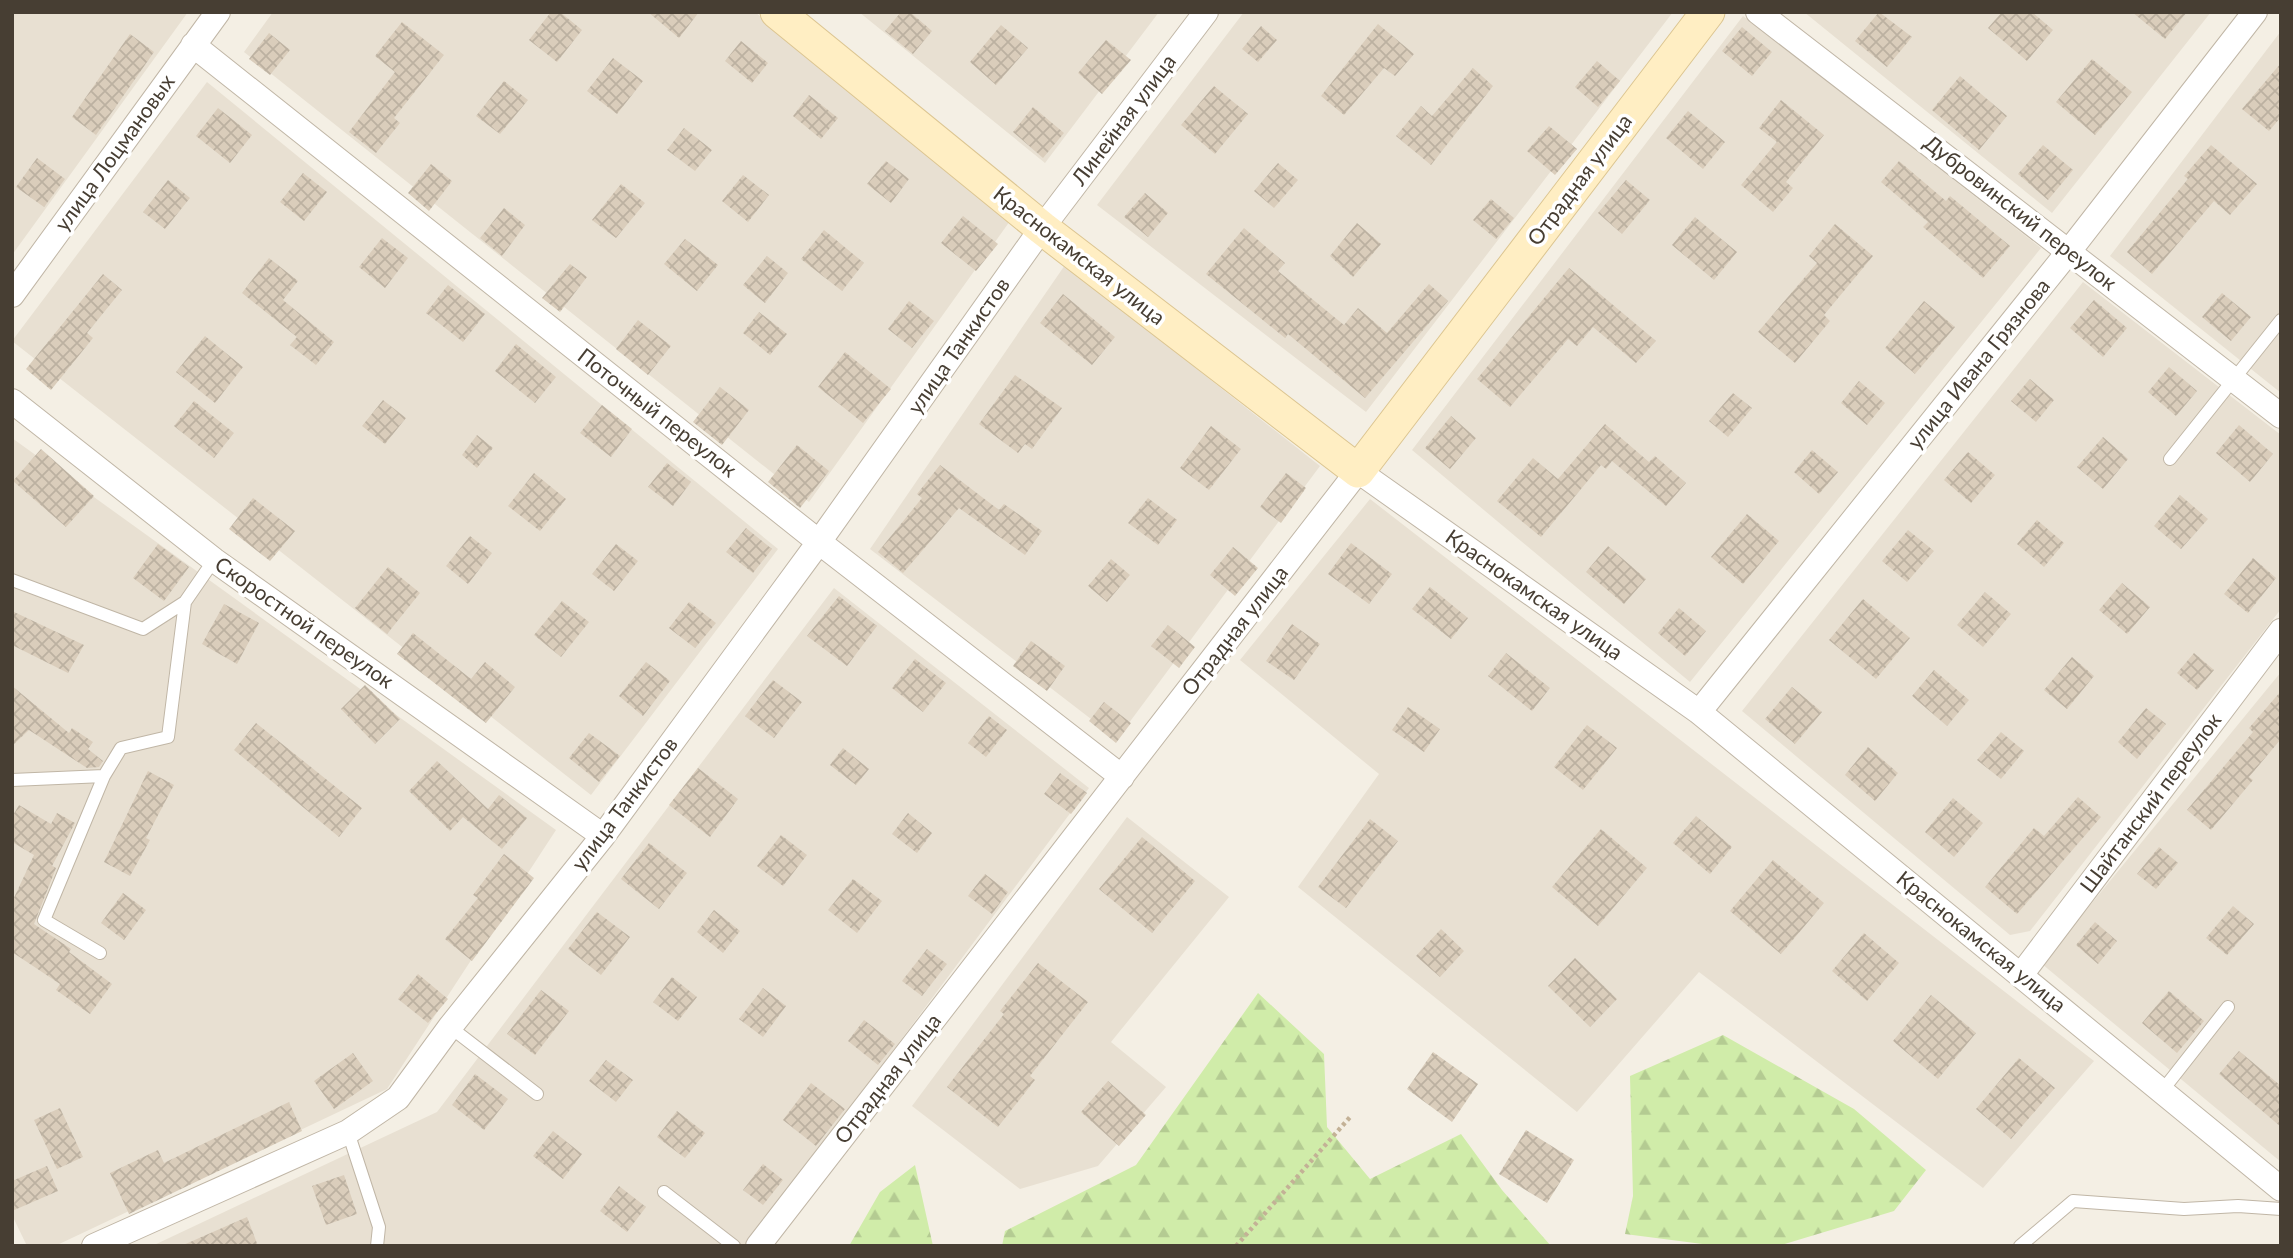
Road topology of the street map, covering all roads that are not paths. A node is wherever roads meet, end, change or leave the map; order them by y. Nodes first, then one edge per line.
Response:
1 (218, 12) edge
2 (777, 12) edge
3 (1206, 12) edge
4 (1708, 12) edge
5 (1758, 12) edge
6 (2255, 12) edge
7 (193, 45) junction
8 (1042, 229) junction
9 (2070, 250) junction
10 (12, 295) edge
11 (2281, 320) edge
12 (2234, 379) junction
13 (12, 401) edge
14 (2281, 416) edge
15 (2170, 459) dead end
16 (1358, 471) junction
17 (819, 542) junction
18 (214, 559) junction
19 (12, 580) edge
20 (185, 602) junction
21 (2281, 631) edge
22 (1699, 712) junction
23 (104, 776) junction
24 (1122, 777) junction
25 (12, 780) edge
26 (603, 836) junction
27 (100, 953) dead end
28 (2021, 975) junction
29 (2228, 1007) dead end
30 (450, 1027) junction
31 (2162, 1091) junction
32 (537, 1094) dead end
33 (348, 1132) junction
34 (2281, 1189) edge
35 (664, 1192) dead end
36 (2281, 1209) edge
37 (94, 1246) edge
38 (377, 1246) edge
39 (734, 1246) edge
40 (758, 1246) edge
41 (2020, 1246) edge

1 - 7 street, улица Лоцмановых
2 - 8 street, Краснокамская улица
3 - 8 street, Линейная улица
4 - 16 street, Отрадная улица
5 - 9 street, Дубровинский переулок
6 - 9 street, улица Ивана Грязнова
7 - 10 street, улица Лоцмановых
7 - 17 street, Поточный переулок
8 - 16 street, Краснокамская улица
8 - 17 street, улица Танкистов
9 - 12 street, Дубровинский переулок
9 - 22 street, улица Ивана Грязнова
11 - 12 lane
12 - 14 street, Дубровинский переулок
12 - 15 lane
13 - 18 street, Скоростной переулок
16 - 22 street, Краснокамская улица
16 - 24 street, Отрадная улица
17 - 24 street, Поточный переулок
17 - 26 street, улица Танкистов
18 - 20 lane
18 - 26 street, Скоростной переулок
19 - 20 lane
20 - 23 lane
21 - 28 street, Шайтанский переулок
22 - 28 street, Краснокамская улица
23 - 25 lane
23 - 27 lane
24 - 40 street, Отрадная улица
26 - 30 street, улица Танкистов
28 - 31 street, Краснокамская улица
29 - 31 lane
30 - 32 lane
30 - 33 street, улица Танкистов
31 - 34 street, Краснокамская улица
33 - 37 street, улица Танкистов
33 - 38 lane
35 - 39 lane
36 - 41 lane

